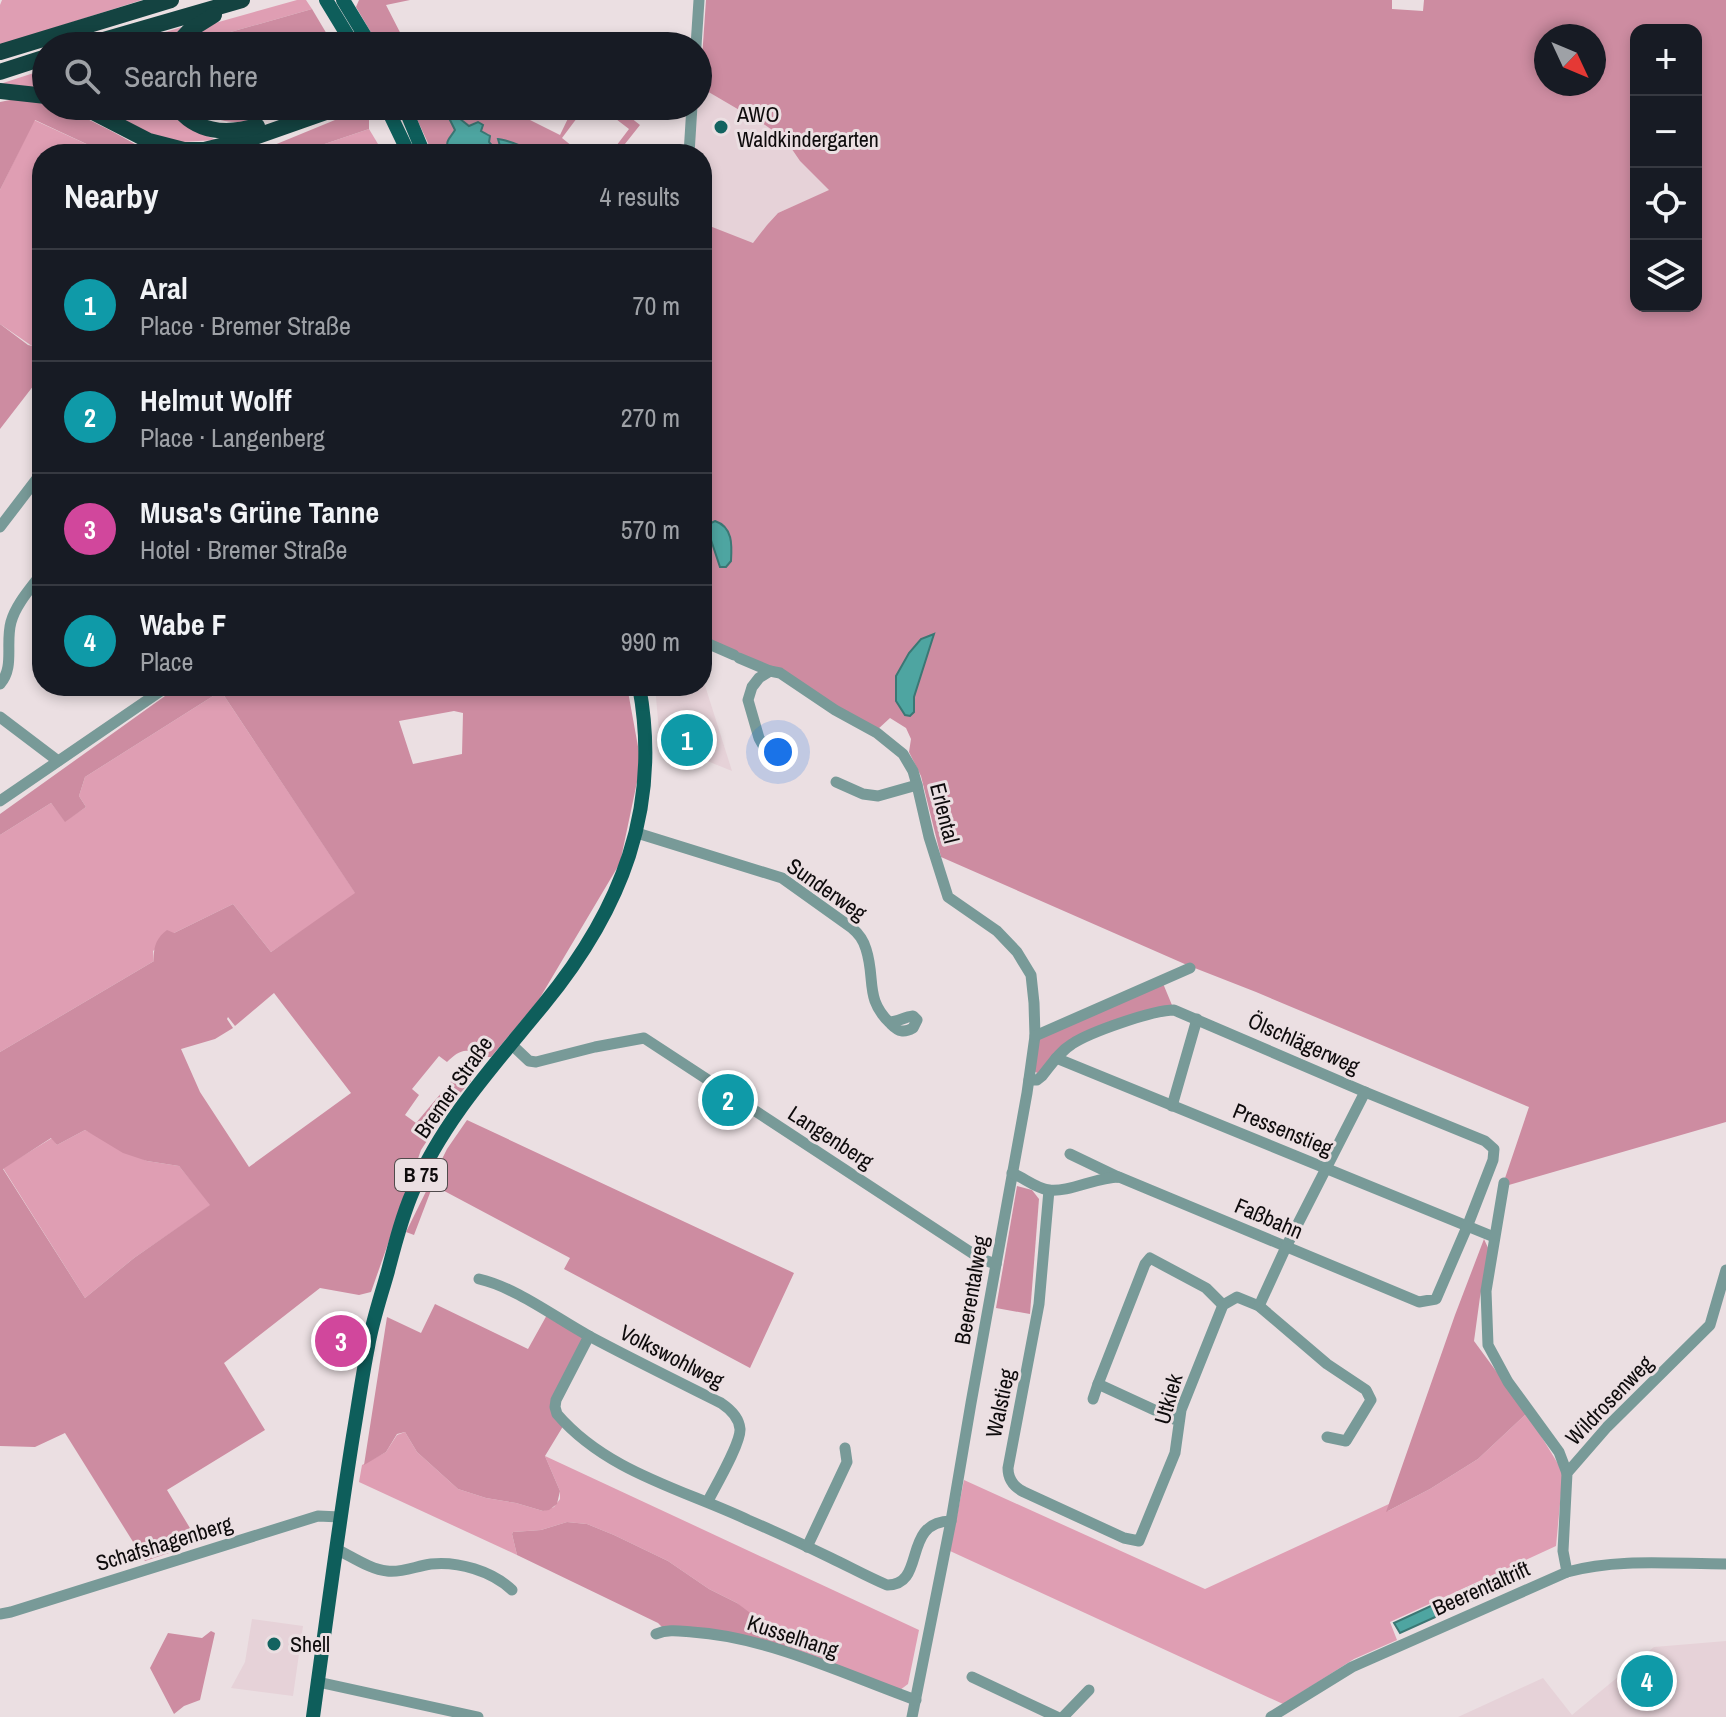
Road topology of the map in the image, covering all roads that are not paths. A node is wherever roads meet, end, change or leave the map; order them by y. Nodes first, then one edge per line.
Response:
1 (171, 0) edge
2 (244, 0) edge
3 (327, 0) edge
4 (343, 0) edge
5 (699, 0) edge
6 (66, 32) edge
7 (132, 32) edge
8 (188, 32) edge
9 (346, 32) edge
10 (362, 32) edge
11 (697, 32) edge
12 (32, 42) edge
13 (0, 52) edge
14 (32, 62) edge
15 (0, 72) edge
16 (0, 91) edge
17 (32, 94) edge
18 (108, 120) edge
19 (189, 120) edge
20 (276, 120) edge
21 (303, 120) edge
22 (393, 120) edge
23 (410, 120) edge
24 (691, 120) edge
25 (161, 144) edge
26 (229, 144) edge
27 (404, 144) edge
28 (420, 144) edge
29 (690, 144) edge
30 (32, 485) edge
31 (0, 527) edge
32 (32, 586) edge
33 (712, 645) edge
34 (770, 671) junction
35 (0, 684) edge
36 (153, 696) edge
37 (640, 696) edge
38 (0, 717) edge
39 (781, 753) dead end
40 (58, 761) junction
41 (836, 782) dead end
42 (917, 785) junction
43 (0, 801) edge
44 (637, 833) junction
45 (1190, 968) dead end
46 (1197, 1019) junction
47 (889, 1022) dead end
48 (1035, 1036) junction
49 (511, 1044) junction
50 (1056, 1058) junction
51 (1029, 1080) junction
52 (1365, 1092) junction
53 (1172, 1106) junction
54 (1070, 1154) dead end
55 (1326, 1168) junction
56 (1012, 1173) junction
57 (1119, 1177) junction
58 (1504, 1183) dead end
59 (1049, 1190) junction
60 (1467, 1227) junction
61 (1494, 1237) junction
62 (1286, 1247) junction
63 (996, 1264) junction
64 (1726, 1270) edge
65 (479, 1279) dead end
66 (1223, 1305) junction
67 (1259, 1306) junction
68 (589, 1336) junction
69 (1098, 1384) junction
70 (1093, 1399) dead end
71 (1179, 1419) junction
72 (1327, 1437) dead end
73 (845, 1448) dead end
74 (1567, 1473) junction
75 (708, 1501) junction
76 (340, 1517) junction
77 (951, 1521) junction
78 (1139, 1541) joint
79 (807, 1547) junction
80 (336, 1549) junction
81 (1726, 1564) edge
82 (1567, 1572) junction
83 (512, 1590) dead end
84 (0, 1614) edge
85 (656, 1634) dead end
86 (972, 1677) dead end
87 (318, 1682) junction
88 (1089, 1690) dead end
89 (916, 1700) junction
90 (313, 1717) edge
91 (478, 1717) edge
92 (912, 1717) edge
93 (1057, 1717) edge
94 (1063, 1717) edge
95 (1271, 1717) edge

1 - 6 highway
2 - 7 highway
2 - 8 highway
3 - 9 main road
4 - 10 main road
5 - 11 street
12 - 13 highway
14 - 15 highway
16 - 17 highway
18 - 25 highway
19 - 20 highway
21 - 26 highway
22 - 27 main road
23 - 28 main road
24 - 29 street
30 - 31 street
32 - 35 street
33 - 34 street, Erlental
34 - 39 street
34 - 42 street, Erlental
36 - 40 street
37 - 44 main road, Bremer Straße / B 75
38 - 40 street
40 - 43 street
41 - 42 street
42 - 48 street, Erlental
44 - 47 street, Sunderweg
44 - 49 main road, Bremer Straße / B 75
45 - 48 street
46 - 50 street, Ölschlägerweg
46 - 52 street, Ölschlägerweg
46 - 53 street
48 - 51 street, Beerentalweg
49 - 63 street, Langenberg
49 - 76 main road, Bremer Straße / B 75
50 - 51 street, Ölschlägerweg
50 - 53 street, Pressenstieg
51 - 56 street, Beerentalweg
52 - 55 street
52 - 60 street, Ölschlägerweg
53 - 55 street, Pressenstieg
54 - 57 street, Faßbahn
55 - 60 street, Pressenstieg
55 - 62 street
56 - 59 street
56 - 63 street, Beerentalweg
57 - 59 street
57 - 62 street, Faßbahn
58 - 61 street
59 - 78 street, Walstieg
60 - 61 street, Pressenstieg
60 - 62 street, Faßbahn
61 - 74 street
62 - 67 street
63 - 77 street, Beerentalweg
64 - 74 street, Wildrosenweg
65 - 68 street, Volkswohlweg
66 - 67 street
66 - 69 street
66 - 71 street, Utkiek
67 - 72 street
68 - 75 street, Volkswohlweg
68 - 75 street, Volkswohlweg
69 - 70 street
69 - 71 street
71 - 78 street, Utkiek
73 - 79 street
74 - 82 street, Wildrosenweg
75 - 79 street, Volkswohlweg
76 - 80 main road, Bremer Straße / B 75
76 - 84 street, Schafshagenberg
77 - 79 street, Volkswohlweg
77 - 89 street, Beerentalweg
80 - 83 street
80 - 87 main road, Bremer Straße / B 75
81 - 82 street, Beerentaltrift
82 - 95 street, Beerentaltrift
85 - 89 street, Kusselhang
86 - 93 street
87 - 90 main road, Bremer Straße / B 75
87 - 91 street
88 - 94 street
89 - 92 street, Beerentalweg

